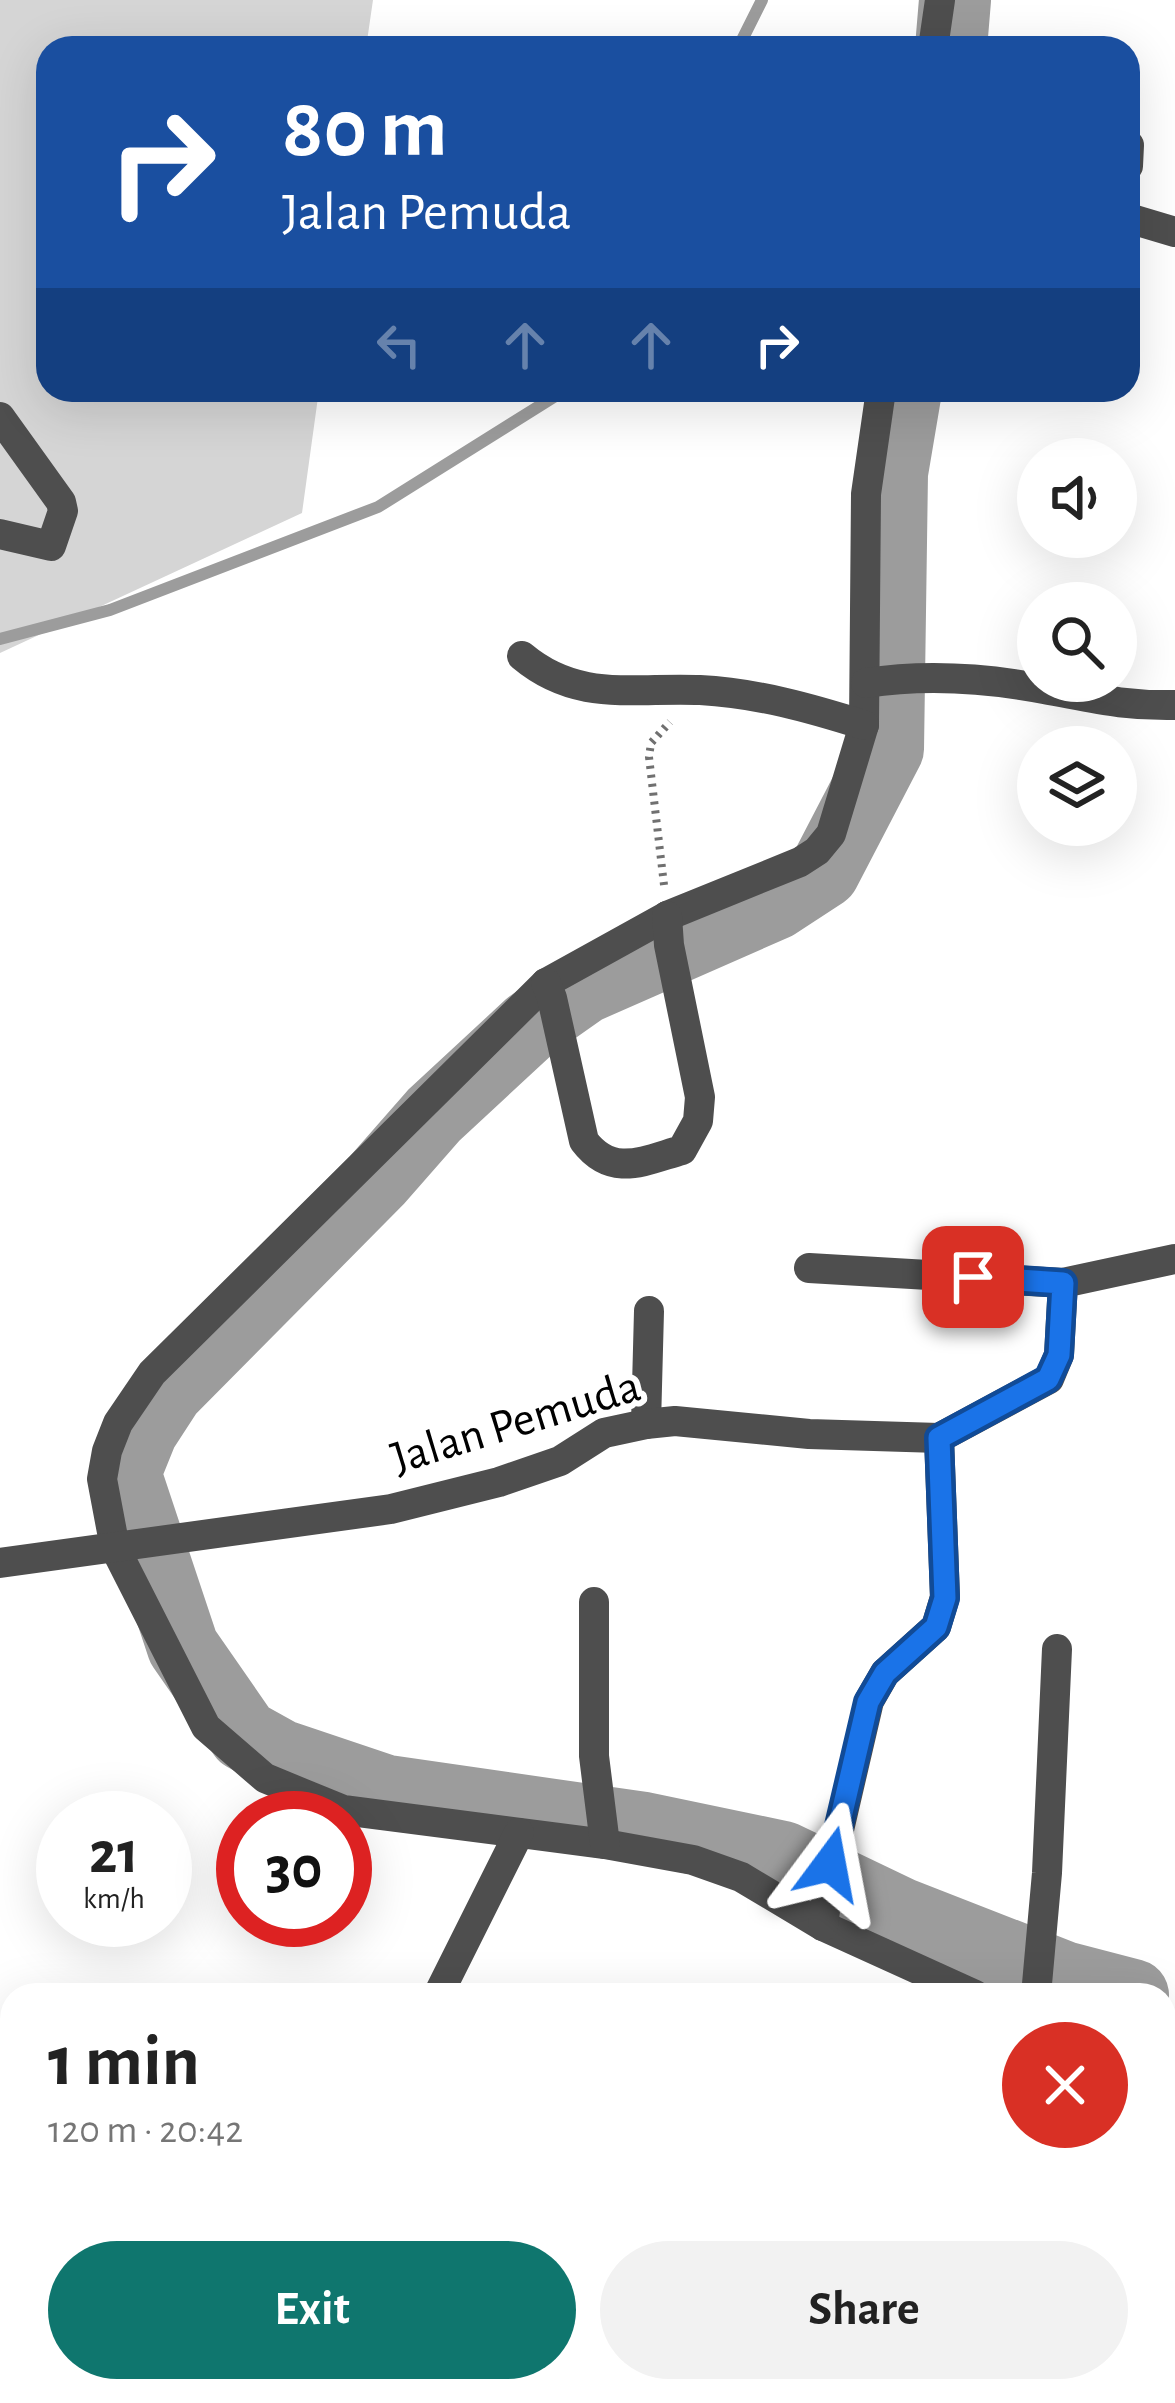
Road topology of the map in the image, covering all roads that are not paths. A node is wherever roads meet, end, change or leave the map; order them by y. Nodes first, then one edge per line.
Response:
1 (940, 0) edge
2 (935, 36) edge
3 (1140, 222) edge
4 (1175, 232) edge
5 (878, 402) edge
6 (0, 417) edge
7 (0, 534) edge
8 (522, 656) dead end
9 (872, 682) junction
10 (1175, 705) edge
11 (864, 725) junction
12 (670, 944) junction
13 (551, 998) junction
14 (1175, 1259) edge
15 (809, 1268) dead end
16 (1063, 1283) junction
17 (649, 1311) dead end
18 (646, 1424) junction
19 (939, 1438) junction
20 (121, 1546) junction
21 (0, 1563) edge
22 (594, 1602) dead end
23 (1057, 1649) dead end
24 (603, 1823) junction
25 (519, 1833) junction
26 (825, 1911) junction
27 (444, 1983) edge
28 (954, 1983) edge
29 (1038, 1983) edge

1 - 2 street
3 - 4 street
5 - 9 street
6 - 7 street
8 - 11 street
9 - 10 street
9 - 11 street
11 - 12 street
12 - 13 street
12 - 13 street
13 - 20 street
14 - 16 street
15 - 16 street
16 - 19 street
17 - 18 street
18 - 19 street, Jalan Pemuda
18 - 20 street, Jalan Pemuda
19 - 26 street
20 - 21 street, Jalan Pemuda
20 - 25 street
22 - 24 street
23 - 29 street
24 - 25 street
24 - 26 street
25 - 27 street
26 - 28 street

